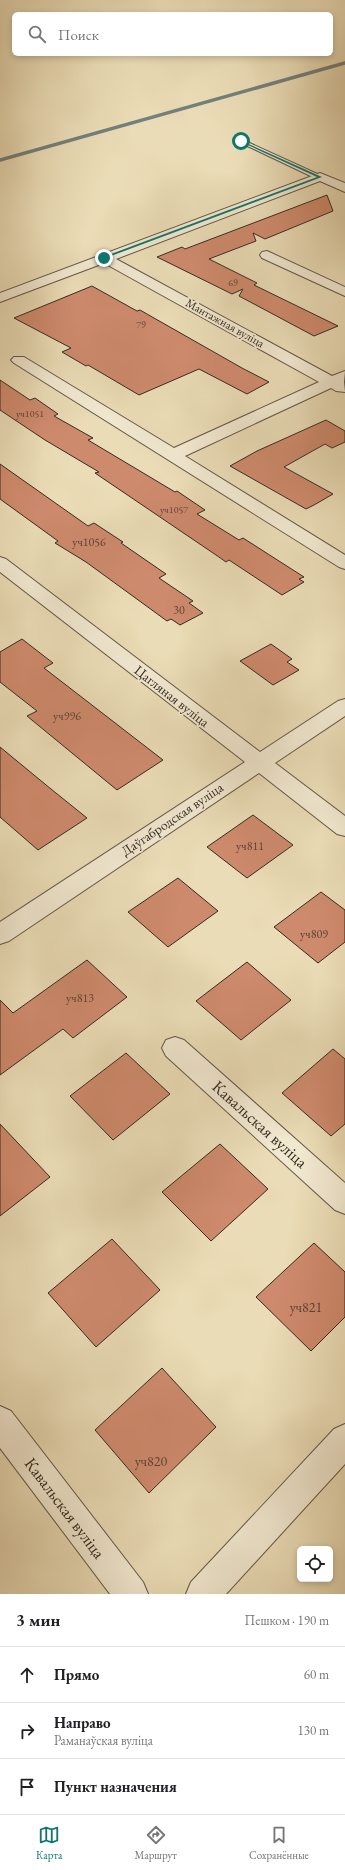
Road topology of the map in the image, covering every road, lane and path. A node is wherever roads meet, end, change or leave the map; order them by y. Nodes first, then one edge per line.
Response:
1 (241, 141) dead end
2 (320, 177) junction
3 (345, 188) edge
4 (267, 255) dead end
5 (104, 258) junction
6 (345, 292) edge
7 (0, 298) edge
8 (19, 360) dead end
9 (341, 382) edge
10 (173, 455) junction
11 (0, 562) edge
12 (345, 563) edge
13 (345, 706) edge
14 (258, 762) junction
15 (345, 828) edge
16 (0, 934) edge
17 (175, 1048) dead end
18 (345, 1201) edge
19 (0, 1422) edge
20 (345, 1440) edge
21 (131, 1594) edge
22 (203, 1594) edge

1 - 2 lane
2 - 3 street
2 - 5 street
4 - 6 street
5 - 7 street
5 - 9 street, Мантажная вуліца
8 - 10 street
9 - 10 street
10 - 12 street
11 - 14 street, Цагляная вуліца
13 - 14 street, Даўгабродская вуліца
14 - 15 street, Цагляная вуліца
14 - 16 street, Даўгабродская вуліца
17 - 18 street, Кавальская вуліца
19 - 21 street, Кавальская вуліца
20 - 22 street

